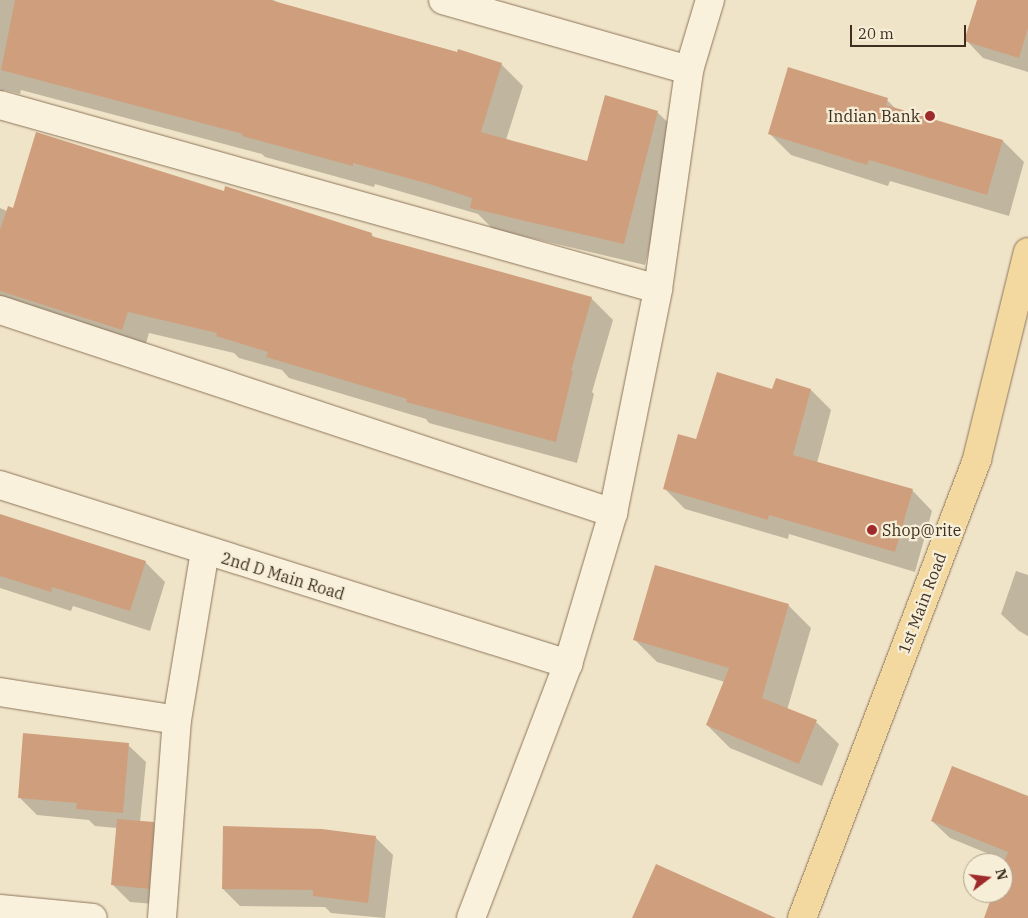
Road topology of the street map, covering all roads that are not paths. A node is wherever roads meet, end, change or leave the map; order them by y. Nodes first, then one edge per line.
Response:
1 (443, 0) edge
2 (710, 0) edge
3 (689, 70) junction
4 (0, 105) edge
5 (1028, 252) edge
6 (658, 289) junction
7 (0, 310) edge
8 (0, 485) edge
9 (613, 513) junction
10 (205, 551) junction
11 (568, 664) junction
12 (0, 692) edge
13 (177, 720) junction
14 (0, 909) edge
15 (93, 918) edge
16 (162, 918) edge
17 (471, 918) edge
18 (802, 918) edge

1 - 3 street
2 - 3 street
3 - 6 street
4 - 6 street
5 - 18 main road, 1st Main Road
6 - 9 street
7 - 9 street
8 - 10 street, 2nd D Main Road
9 - 11 street
10 - 11 street, 2nd D Main Road
10 - 13 street
11 - 17 street
12 - 13 street
13 - 16 street
14 - 15 street

